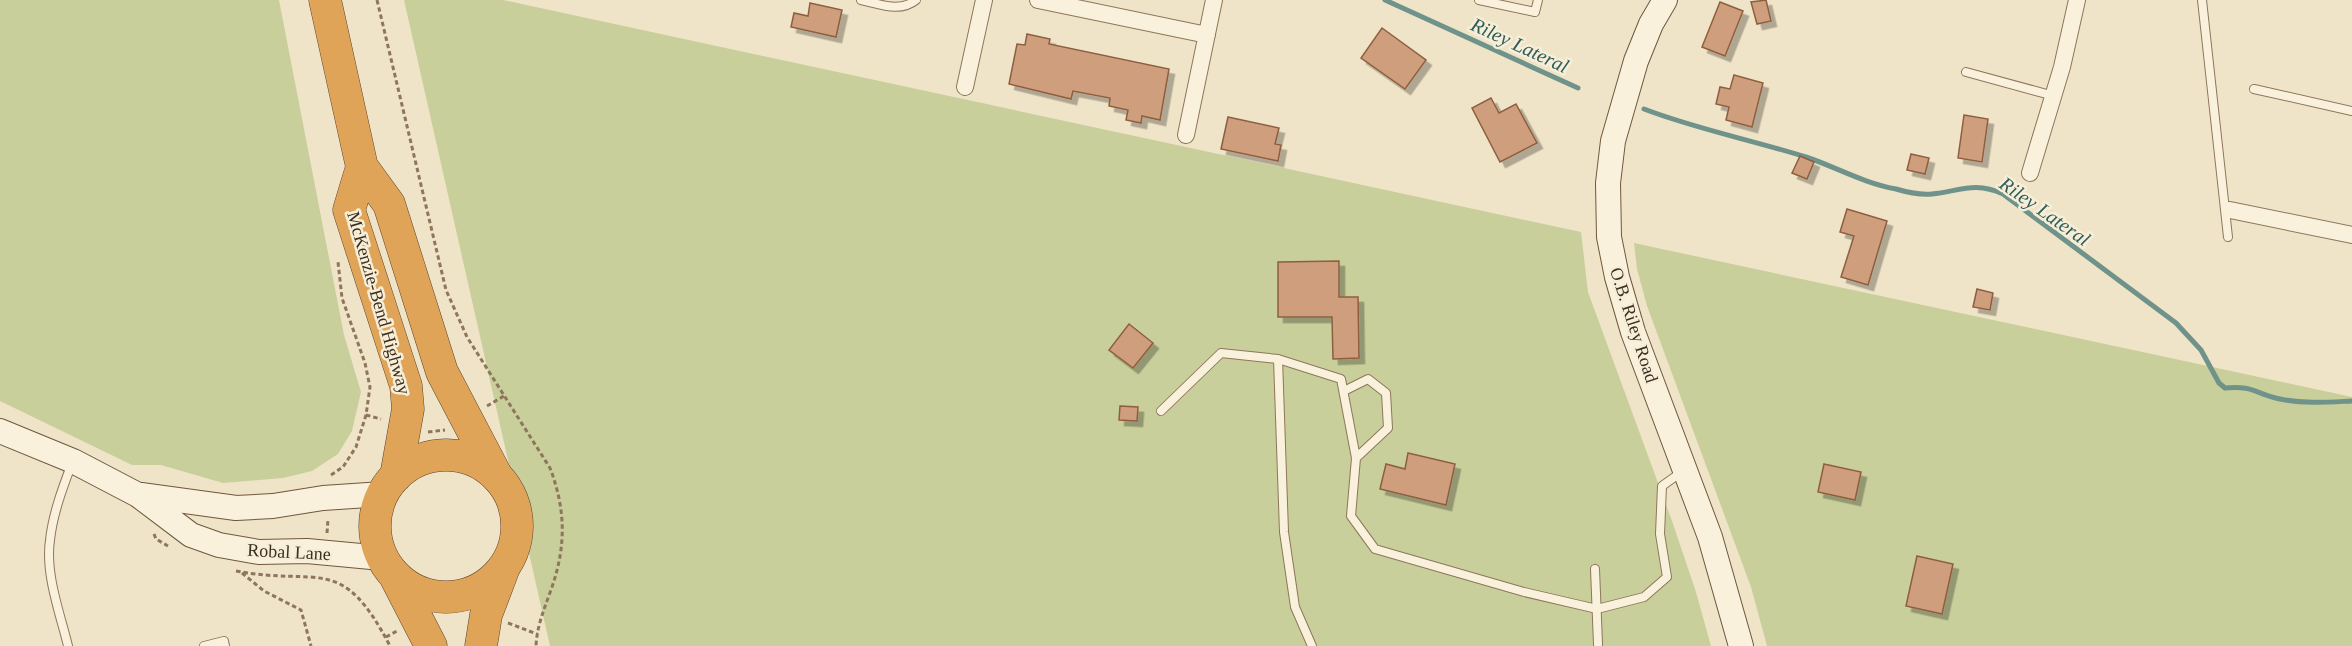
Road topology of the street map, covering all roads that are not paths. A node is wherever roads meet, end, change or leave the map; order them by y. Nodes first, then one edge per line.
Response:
1 (325, 0) edge
2 (861, 0) edge
3 (916, 0) edge
4 (984, 0) edge
5 (1038, 0) edge
6 (1214, 0) edge
7 (1479, 0) edge
8 (1538, 0) edge
9 (1665, 0) edge
10 (2077, 0) edge
11 (2202, 0) edge
12 (1207, 35) junction
13 (1966, 72) dead end
14 (965, 87) dead end
15 (2254, 89) dead end
16 (2054, 96) junction
17 (2352, 111) edge
18 (1186, 135) dead end
19 (362, 167) junction
20 (2030, 173) dead end
21 (2230, 210) dead end
22 (2352, 235) edge
23 (2228, 237) dead end
24 (1278, 359) junction
25 (1344, 391) junction
26 (1161, 411) dead end
27 (0, 431) edge
28 (1356, 458) junction
29 (73, 461) junction
30 (1685, 470) junction
31 (497, 477) junction
32 (389, 485) junction
33 (138, 495) junction
34 (389, 567) junction
35 (504, 568) junction
36 (1595, 569) dead end
37 (1597, 609) junction
38 (1598, 644) dead end
39 (68, 646) edge
40 (204, 646) edge
41 (225, 646) edge
42 (431, 646) edge
43 (482, 646) edge
44 (1311, 646) edge
45 (1741, 646) edge

1 - 19 highway, McKenzie-Bend Highway
2 - 3 lane
4 - 14 street
5 - 12 street
6 - 12 street
7 - 8 lane
9 - 30 street, O.B. Riley Road
10 - 16 street
11 - 23 lane
12 - 18 street
13 - 16 lane
15 - 17 lane
16 - 20 street
19 - 31 highway, McKenzie-Bend Highway
19 - 32 highway, McKenzie-Bend Highway
21 - 22 street
24 - 25 lane
24 - 26 lane
24 - 44 lane
25 - 28 lane
25 - 28 lane
27 - 29 street, Robal Lane
28 - 37 lane
29 - 33 street, Robal Lane
29 - 39 lane
30 - 37 lane
30 - 45 street, O.B. Riley Road
31 - 32 highway
31 - 35 highway
32 - 33 street, Robal Lane
32 - 34 highway
33 - 34 street, Robal Lane
34 - 35 highway
34 - 42 highway
35 - 43 highway
36 - 37 lane
37 - 38 lane
40 - 41 lane

